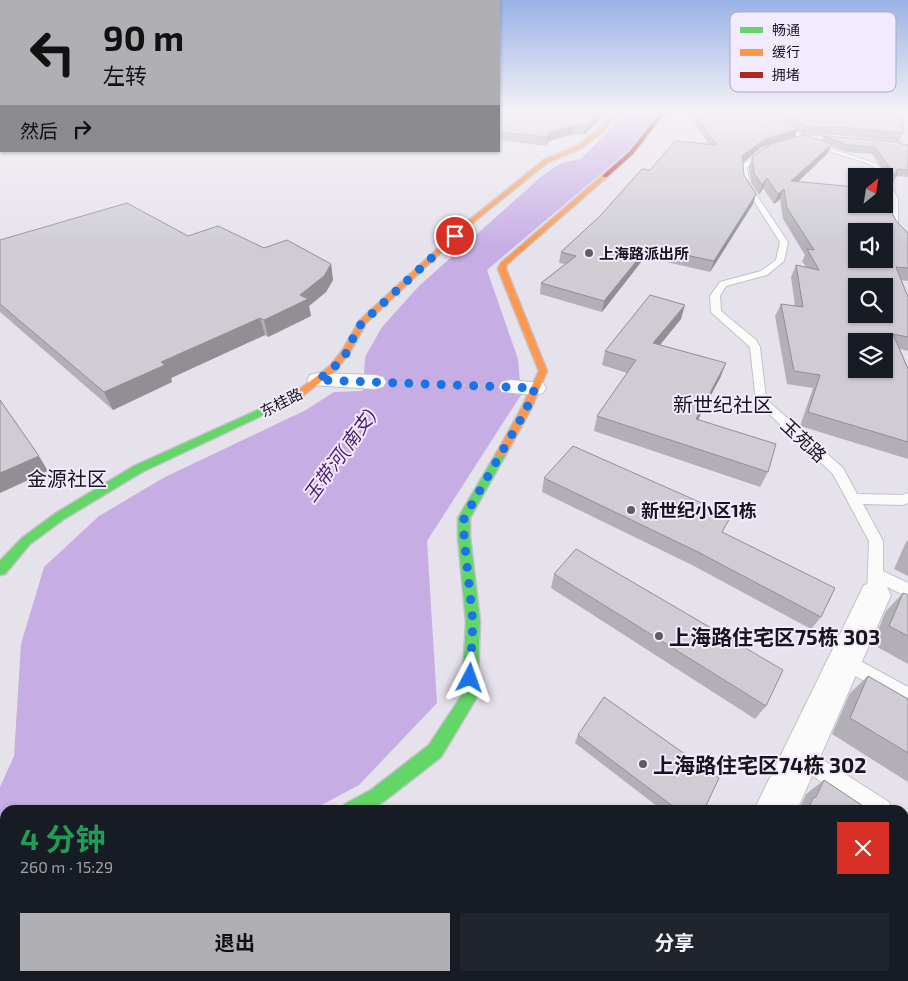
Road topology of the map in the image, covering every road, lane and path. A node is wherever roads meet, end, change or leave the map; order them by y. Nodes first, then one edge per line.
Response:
1 (554, 157) edge
2 (626, 157) edge
3 (756, 157) edge
4 (851, 157) edge
5 (877, 168) edge
6 (893, 195) edge
7 (908, 242) edge
8 (318, 380) junction
9 (375, 382) joint
10 (510, 387) joint
11 (535, 388) junction
12 (908, 498) edge
13 (853, 499) junction
14 (0, 570) edge
15 (886, 587) edge
16 (844, 660) junction
17 (908, 697) edge
18 (800, 755) junction
19 (360, 805) edge
20 (777, 805) edge
21 (874, 805) edge

1 - 8 street, 东桂路
2 - 11 street
3 - 13 lane, 玉苑路
4 - 5 lane
6 - 7 lane
8 - 9 street
8 - 14 street, 东桂路
9 - 10 path
10 - 11 street
11 - 19 street
12 - 13 lane
13 - 15 lane, 玉苑路
15 - 16 street, 玉苑路
16 - 17 lane
16 - 18 street, 玉苑路
18 - 20 street, 玉苑路
18 - 21 lane

